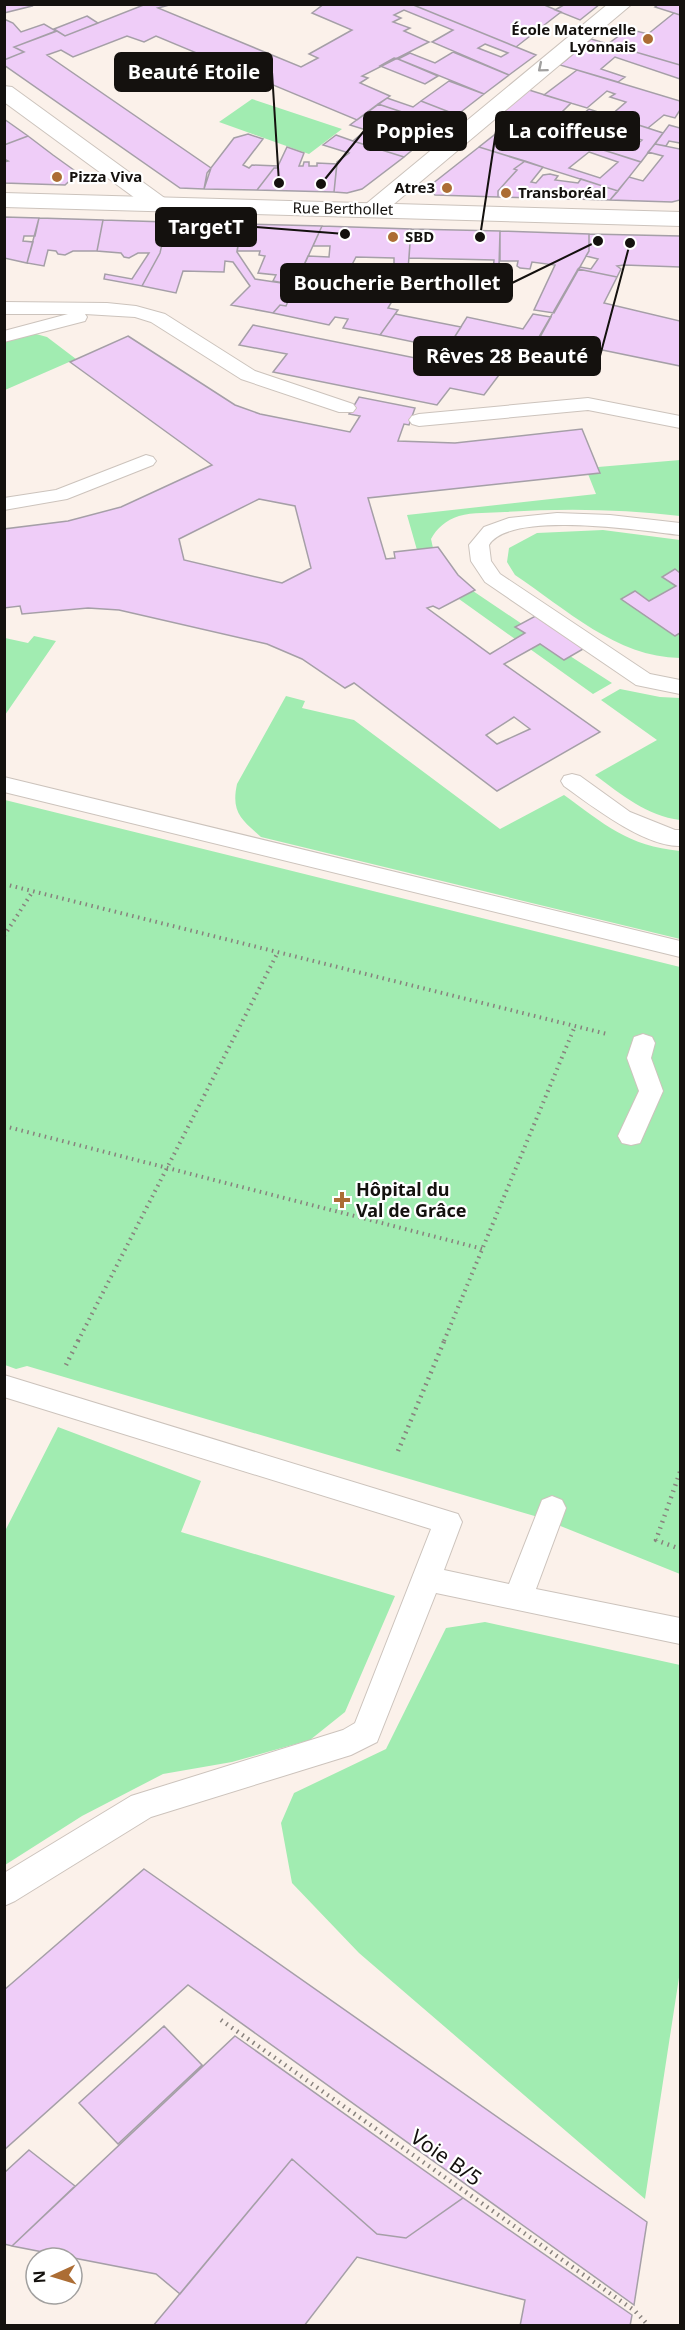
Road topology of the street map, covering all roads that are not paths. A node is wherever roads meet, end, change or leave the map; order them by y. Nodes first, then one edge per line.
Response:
1 (622, 4) edge
2 (4, 92) edge
3 (4, 200) edge
4 (158, 204) junction
5 (374, 209) junction
6 (681, 219) edge
7 (4, 308) edge
8 (107, 309) junction
9 (4, 337) edge
10 (346, 408) dead end
11 (419, 420) dead end
12 (681, 422) edge
13 (146, 460) dead end
14 (4, 504) edge
15 (681, 529) edge
16 (681, 687) edge
17 (572, 780) dead end
18 (4, 784) edge
19 (681, 838) edge
20 (681, 949) edge
21 (643, 1043) road end
22 (631, 1136) dead end
23 (4, 1386) edge
24 (552, 1508) dead end
25 (426, 1579) junction
26 (519, 1597) junction
27 (681, 1631) edge
28 (4, 1891) edge

1 -> 5 street
2 - 4 street
3 - 4 street, Rue Berthollet
4 - 5 street, Rue Berthollet
5 - 6 street, Rue Berthollet
7 - 8 lane
8 - 9 lane
8 - 10 lane
11 - 12 lane
13 - 14 lane
15 - 16 lane
17 - 19 lane
18 - 20 lane
21 - 22 lane
23 - 25 lane
24 - 26 lane
25 - 26 lane
25 - 28 lane
26 - 27 lane

